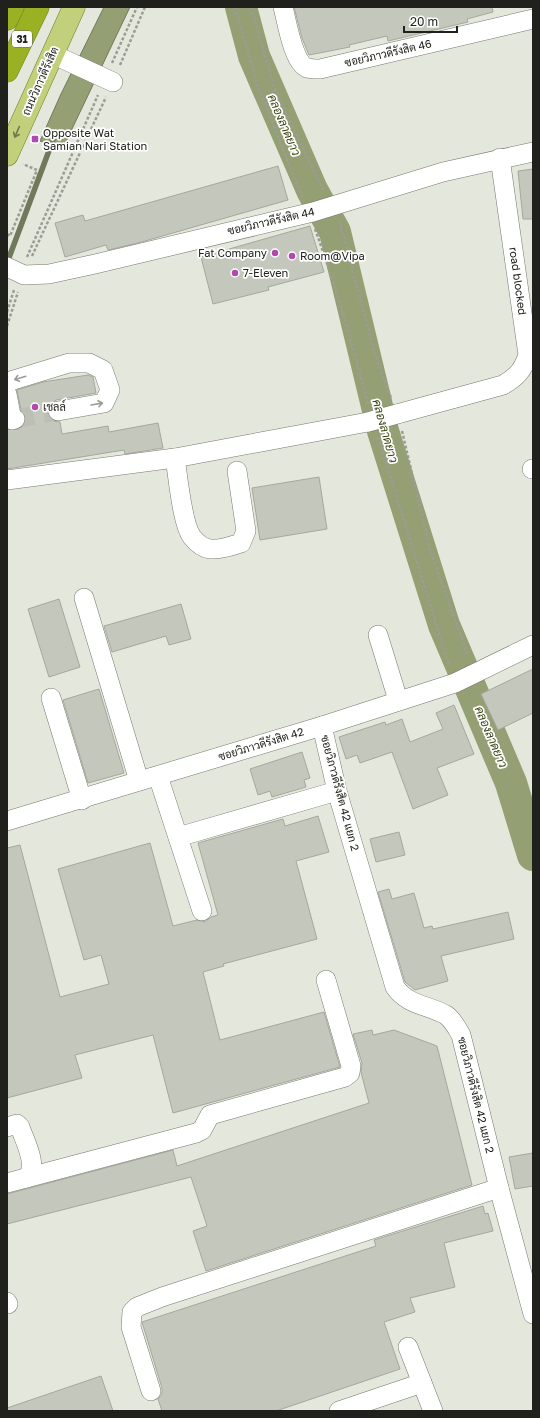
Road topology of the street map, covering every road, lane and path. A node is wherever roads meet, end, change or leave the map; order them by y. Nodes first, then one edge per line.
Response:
1 (13, 7) edge
2 (38, 7) edge
3 (74, 7) edge
4 (137, 7) edge
5 (145, 7) edge
6 (236, 7) edge
7 (251, 7) edge
8 (283, 7) edge
9 (7, 19) edge
10 (533, 19) edge
11 (59, 57) junction
12 (7, 71) edge
13 (109, 80) junction
14 (533, 152) edge
15 (7, 155) edge
16 (500, 158) junction
17 (36, 170) dead end
18 (323, 190) dead end
19 (336, 205) junction
20 (311, 212) junction
21 (9, 235) edge
22 (17, 272) edge
23 (7, 312) edge
24 (7, 326) edge
25 (7, 382) edge
26 (7, 394) edge
27 (58, 411) tunnel mouth
28 (398, 414) junction
29 (11, 422) edge
30 (371, 423) junction
31 (175, 458) junction
32 (237, 471) dead end
33 (7, 480) edge
34 (84, 598) dead end
35 (378, 635) dead end
36 (533, 645) edge
37 (474, 674) junction
38 (455, 682) junction
39 (51, 698) dead end
40 (398, 700) junction
41 (322, 726) junction
42 (158, 776) junction
43 (138, 781) junction
44 (337, 791) junction
45 (82, 800) junction
46 (7, 821) edge
47 (178, 837) junction
48 (202, 911) dead end
49 (326, 980) dead end
50 (7, 1127) edge
51 (26, 1178) junction
52 (7, 1183) edge
53 (499, 1188) junction
54 (533, 1314) edge
55 (408, 1346) dead end
56 (422, 1382) junction
57 (150, 1391) dead end
58 (339, 1411) edge
59 (433, 1411) edge

1 - 9 highway, 31
2 - 12 highway, 31
3 - 11 main road, ถนนวิภาวดีรังสิต
4 - 13 path
5 - 13 path
6 - 20 path
7 - 18 path
8 - 10 street, ซอยวิภาวดีรังสิต 46
11 - 13 street
11 -> 15 main road, ถนนวิภาวดีรังสิต
13 - 22 path
13 - 22 path
14 - 16 street, ซอยวิภาวดีรังสิต 44
16 - 19 street, ซอยวิภาวดีรังสิต 44
16 - 28 street, road blocked
17 - 21 path
19 - 20 street, ซอยวิภาวดีรังสิต 44
19 - 28 path
20 - 22 street, ซอยวิภาวดีรังสิต 44
20 - 30 path
22 - 23 path
22 - 24 path
27 -> 25 street
26 - 29 street
28 - 30 street, road blocked, bridge
28 - 37 path
30 - 31 street, road blocked
30 - 38 path
31 - 32 street
31 - 33 street, road blocked
34 - 43 street
35 - 40 street
36 - 37 street, ซอยวิภาวดีรังสิต 42
37 - 38 street, ซอยวิภาวดีรังสิต 42
38 - 40 street, ซอยวิภาวดีรังสิต 42
39 - 45 street
40 - 41 street, ซอยวิภาวดีรังสิต 42
41 - 42 street, ซอยวิภาวดีรังสิต 42
41 - 44 street, ซอยวิภาวดีรังสิต 42 แยก 2
42 - 43 street, ซอยวิภาวดีรังสิต 42
42 - 47 street
43 - 45 street, ซอยวิภาวดีรังสิต 42
44 - 47 street
44 - 53 street, ซอยวิภาวดีรังสิต 42 แยก 2
45 - 46 street, ซอยวิภาวดีรังสิต 42
47 - 48 street
49 - 51 street
50 - 51 street
51 - 52 street
53 - 54 street, ซอยวิภาวดีรังสิต 42 แยก 2
53 - 57 street
55 - 56 street
56 - 58 street
56 - 59 street

